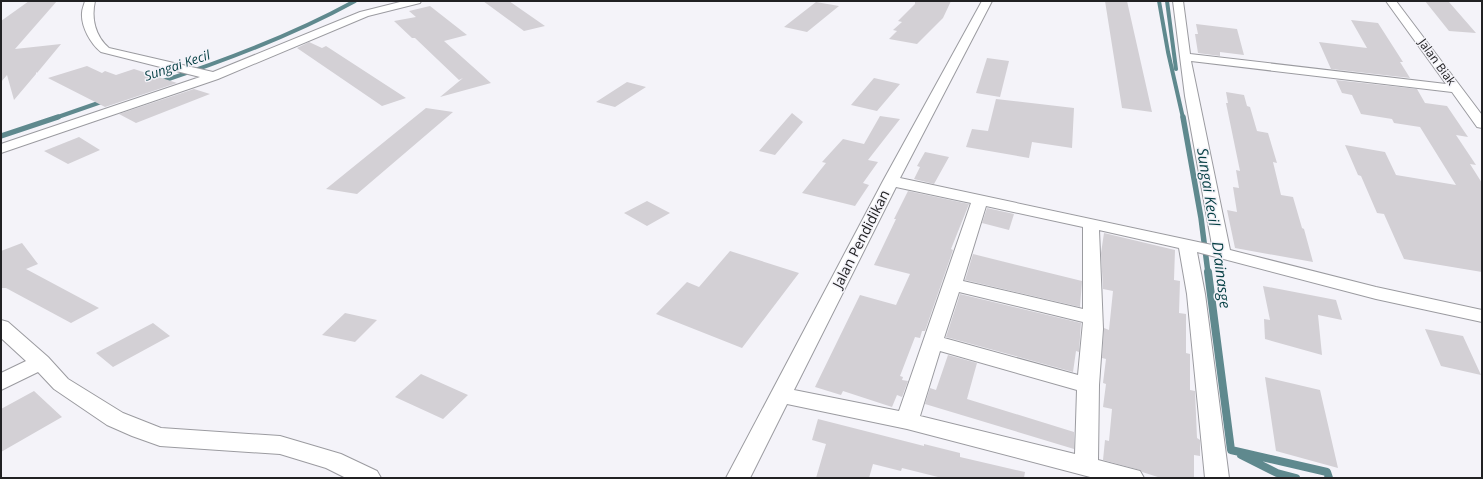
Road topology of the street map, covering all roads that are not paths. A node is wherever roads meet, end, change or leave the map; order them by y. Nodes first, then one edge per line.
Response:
1 (90, 1) edge
2 (416, 1) edge
3 (987, 1) edge
4 (1178, 1) edge
5 (1392, 1) edge
6 (1186, 57) junction
7 (214, 76) junction
8 (1456, 89) junction
9 (1482, 124) edge
10 (1, 149) edge
11 (891, 181) junction
12 (980, 200) junction
13 (1091, 224) junction
14 (1204, 247) junction
15 (954, 285) junction
16 (1482, 316) edge
17 (1092, 317) junction
18 (1, 327) edge
19 (932, 342) junction
20 (41, 362) junction
21 (1, 382) edge
22 (1088, 385) junction
23 (781, 395) junction
24 (907, 421) junction
25 (1086, 466) junction
26 (369, 478) edge
27 (738, 478) edge
28 (1132, 478) edge
29 (1217, 478) edge

1 - 7 street
2 - 7 street
3 - 11 street, Jalan Pendidikan
4 - 6 street
5 - 8 street, Jalan Biak
6 - 8 street
6 - 14 street
7 - 10 street
8 - 9 street, Jalan Biak
11 - 12 street
11 - 23 street, Jalan Pendidikan
12 - 13 street
12 - 15 street
13 - 14 street
13 - 17 street
14 - 16 street
14 - 29 street
15 - 17 street
15 - 19 street
17 - 22 street
18 - 20 street
19 - 22 street
19 - 24 street
20 - 21 street
20 - 26 street
22 - 25 street
23 - 24 street
23 - 27 street, Jalan Pendidikan
24 - 25 street
25 - 28 street

